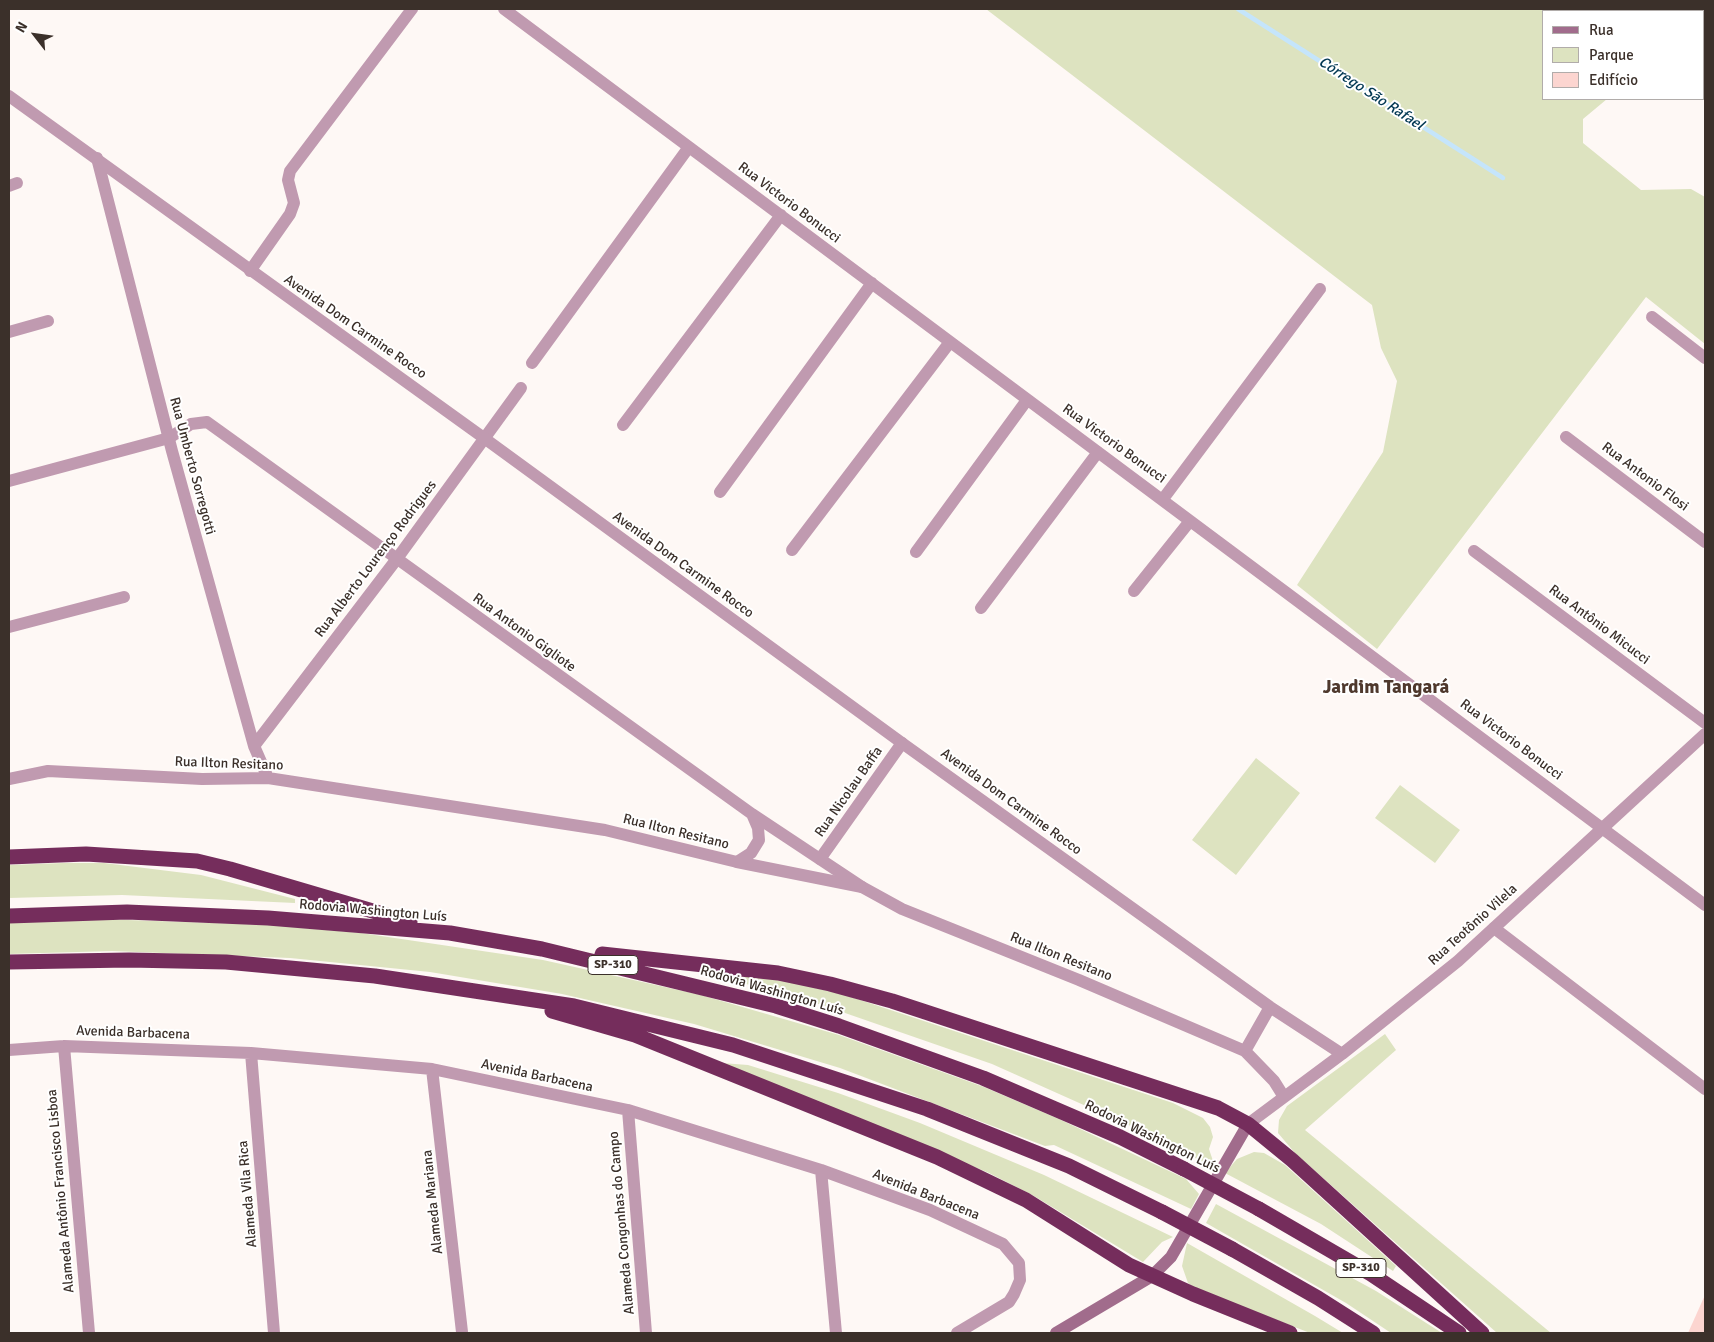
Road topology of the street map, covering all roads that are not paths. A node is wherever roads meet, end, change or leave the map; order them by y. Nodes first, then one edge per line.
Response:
1 (412, 9) edge
2 (504, 9) edge
3 (9, 96) edge
4 (689, 147) junction
5 (97, 158) junction
6 (781, 215) junction
7 (250, 271) junction
8 (872, 284) junction
9 (1320, 289) dead end
10 (1652, 317) dead end
11 (48, 321) dead end
12 (9, 332) edge
13 (950, 342) junction
14 (1705, 358) edge
15 (532, 363) dead end
16 (521, 388) dead end
17 (1027, 400) junction
18 (624, 425) dead end
19 (1566, 437) dead end
20 (169, 438) junction
21 (484, 438) junction
22 (1098, 452) junction
23 (9, 481) edge
24 (720, 492) dead end
25 (1163, 499) junction
26 (1190, 520) junction
27 (1705, 542) edge
28 (792, 550) dead end
29 (1474, 551) dead end
30 (916, 552) dead end
31 (396, 560) junction
32 (1134, 590) dead end
33 (124, 597) dead end
34 (981, 608) dead end
35 (9, 627) edge
36 (1705, 724) edge
37 (1705, 734) edge
38 (902, 743) junction
39 (254, 746) junction
40 (268, 778) junction
41 (9, 779) edge
42 (752, 814) junction
43 (1602, 826) junction
44 (9, 857) edge
45 (820, 859) junction
46 (737, 862) junction
47 (862, 887) junction
48 (1705, 905) edge
49 (9, 916) edge
50 (1494, 928) junction
51 (450, 933) junction
52 (542, 949) junction
53 (9, 962) edge
54 (496, 995) junction
55 (1270, 1007) junction
56 (64, 1046) junction
57 (9, 1050) edge
58 (1245, 1051) junction
59 (251, 1053) junction
60 (1342, 1054) junction
61 (432, 1069) junction
62 (1705, 1090) edge
63 (1284, 1097) junction
64 (628, 1110) junction
65 (1248, 1124) junction
66 (821, 1170) junction
67 (1152, 1276) junction
68 (89, 1333) edge
69 (274, 1333) edge
70 (464, 1333) edge
71 (646, 1333) edge
72 (836, 1333) edge
73 (957, 1333) edge
74 (1056, 1333) edge
75 (1290, 1333) edge
76 (1373, 1333) edge
77 (1459, 1333) edge
78 (1482, 1333) edge

1 - 7 street
2 - 4 street, Rua Victorio Bonucci
3 - 5 street, Avenida Dom Carmine Rocco
4 - 6 street, Rua Victorio Bonucci
4 - 15 street
5 - 7 street, Avenida Dom Carmine Rocco
5 - 20 street, Rua Umberto Sorregotti
6 - 8 street, Rua Victorio Bonucci
6 - 18 street
7 - 21 street, Avenida Dom Carmine Rocco
8 - 13 street, Rua Victorio Bonucci
8 - 24 street
9 - 25 street
10 - 14 street
11 - 12 street
13 - 17 street, Rua Victorio Bonucci
13 - 28 street
16 - 21 street, Rua Alberto Lourenço Rodrigues
17 - 22 street, Rua Victorio Bonucci
17 - 30 street
19 - 27 street, Rua Antonio Flosi
20 - 23 street, Rua Antonio Gigliote
20 - 31 street, Rua Antonio Gigliote
20 - 39 street, Rua Umberto Sorregotti
21 - 31 street, Rua Alberto Lourenço Rodrigues
21 - 38 street, Avenida Dom Carmine Rocco
22 - 25 street, Rua Victorio Bonucci
22 - 34 street
25 - 26 street, Rua Victorio Bonucci
26 - 32 street
26 - 43 street, Rua Victorio Bonucci
29 - 36 street, Rua Antônio Micucci
31 - 39 street, Rua Alberto Lourenço Rodrigues
31 - 42 street, Rua Antonio Gigliote
33 - 35 street
37 - 43 street, Rua Teotônio Vilela
38 - 45 street, Rua Nicolau Baffa
38 - 55 street, Avenida Dom Carmine Rocco
39 - 40 street, Rua Umberto Sorregotti
40 - 41 street, Rua Ilton Resitano
40 - 46 street, Rua Ilton Resitano
42 - 45 street, Rua Antonio Gigliote
42 - 46 street
43 - 48 street, Rua Victorio Bonucci
43 - 50 street, Rua Teotônio Vilela
44 - 51 highway
45 - 47 street, Rua Antonio Gigliote
46 - 47 street, Rua Ilton Resitano
47 - 58 street, Rua Ilton Resitano
49 - 51 highway, Rodovia Washington Luís / SP-310
50 - 60 street, Rua Teotônio Vilela
50 - 62 street
51 - 52 highway, Rodovia Washington Luís / SP-310
52 - 65 highway
52 - 77 highway, Rodovia Washington Luís / SP-310, bridge
53 - 54 highway
54 - 67 highway
54 - 76 highway, bridge
55 - 58 street
55 - 60 street, Avenida Dom Carmine Rocco
56 - 57 street, Avenida Barbacena
56 - 59 street, Avenida Barbacena
56 - 68 street, Alameda Antônio Francisco Lisboa
58 - 63 street, Rua Ilton Resitano
59 - 61 street, Avenida Barbacena
59 - 69 street, Alameda Vila Rica
60 - 63 street, Rua Teotônio Vilela
61 - 64 street, Avenida Barbacena
61 - 70 street, Alameda Mariana
63 - 65 street, Rua Teotônio Vilela
64 - 66 street, Avenida Barbacena
64 - 71 street, Alameda Congonhas do Campo
65 - 67 main road
65 - 78 highway
66 - 72 street
66 - 73 street, Avenida Barbacena
67 - 74 main road
67 - 75 highway

